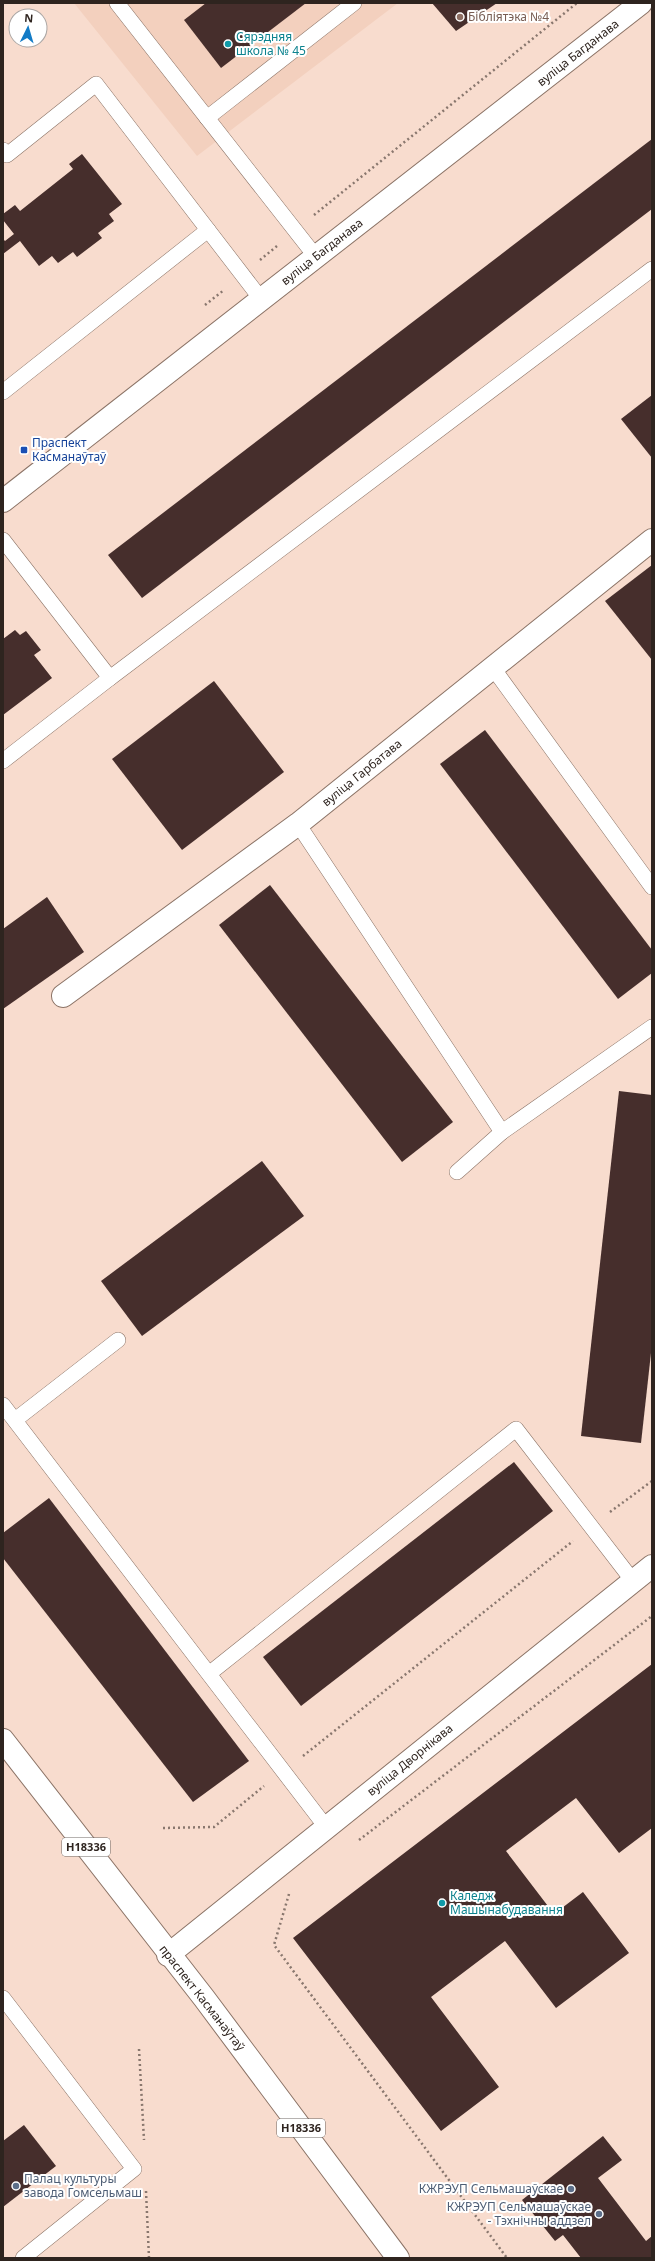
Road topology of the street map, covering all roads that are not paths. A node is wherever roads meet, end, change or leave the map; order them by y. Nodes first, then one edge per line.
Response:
1 (117, 3) edge
2 (354, 3) edge
3 (641, 3) edge
4 (207, 118) junction
5 (3, 150) edge
6 (208, 230) junction
7 (316, 257) junction
8 (652, 269) edge
9 (261, 299) junction
10 (3, 392) edge
11 (3, 501) edge
12 (3, 540) edge
13 (652, 540) edge
14 (493, 668) junction
15 (110, 678) junction
16 (3, 761) edge
17 (298, 824) junction
18 (652, 887) edge
19 (64, 996) dead end
20 (652, 1027) edge
21 (502, 1132) junction
22 (457, 1172) dead end
23 (118, 1340) dead end
24 (3, 1405) edge
25 (14, 1420) junction
26 (652, 1566) edge
27 (633, 1581) junction
28 (210, 1673) junction
29 (7, 1752) edge
30 (326, 1827) junction
31 (168, 1955) junction
32 (3, 1998) edge
33 (23, 2258) edge
34 (398, 2258) edge

1 - 4 lane
2 - 4 lane
3 - 7 street, вуліца Багданава
4 - 7 lane
5 - 6 lane
6 - 9 lane
6 - 10 lane
7 - 9 street, вуліца Багданава
8 - 15 lane
9 - 11 street, вуліца Багданава
12 - 15 lane
13 - 14 street, вуліца Гарбатава
14 - 17 street, вуліца Гарбатава
14 - 18 lane
15 - 16 lane
17 - 19 street, вуліца Гарбатава
17 - 21 lane
20 - 21 lane
21 - 22 lane
23 - 25 lane
24 - 25 lane
25 - 28 lane
26 - 27 street, вуліца Дворнікава
27 - 28 lane
27 - 30 street, вуліца Дворнікава
28 - 30 lane
29 - 31 street, праспект Касманаўтаў / Н18336
30 - 31 street, вуліца Дворнікава
31 - 34 street, праспект Касманаўтаў / Н18336
32 - 33 lane

